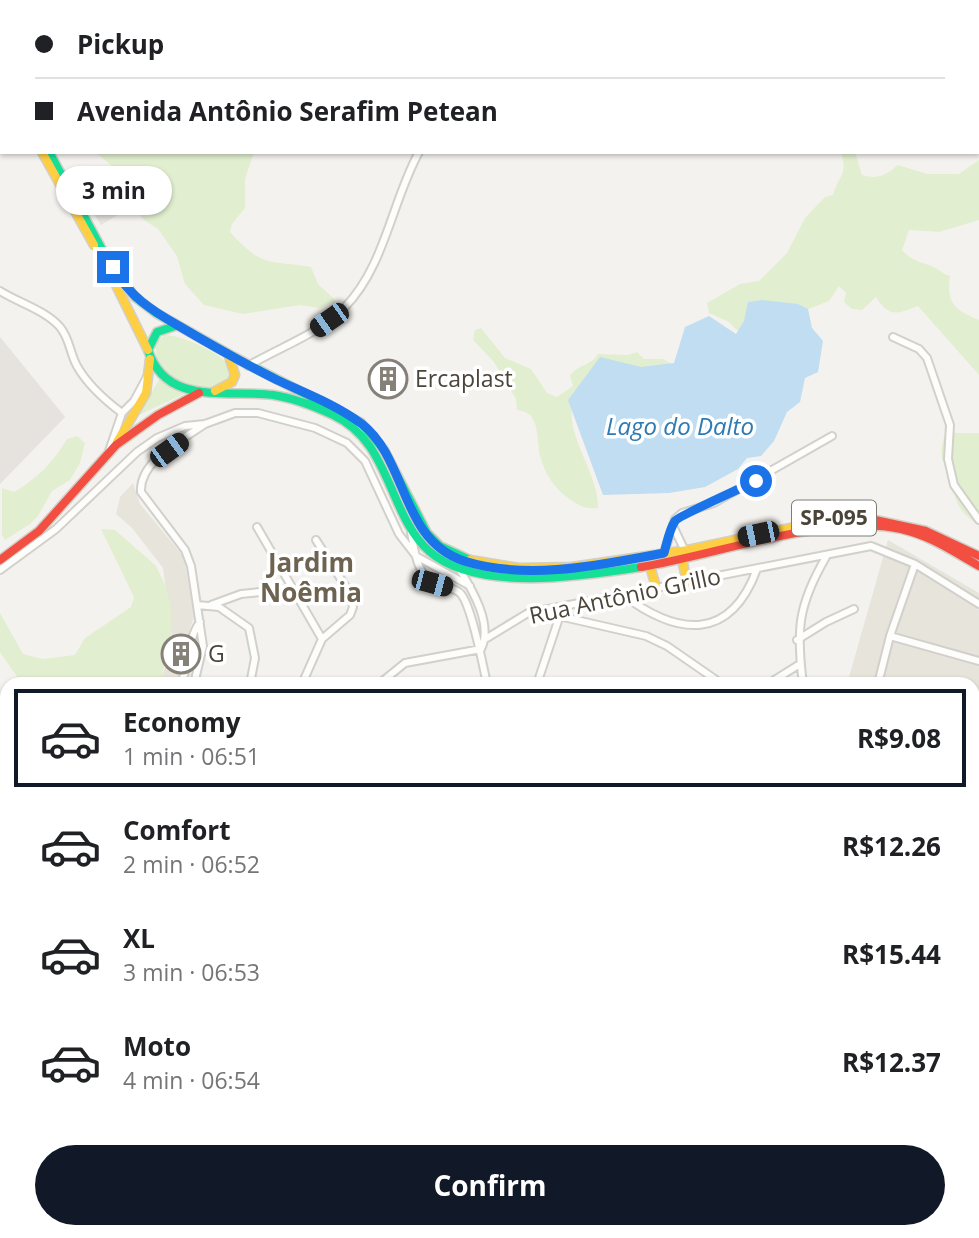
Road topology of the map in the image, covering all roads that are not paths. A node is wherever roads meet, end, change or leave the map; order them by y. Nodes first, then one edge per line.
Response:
1 (43, 154) edge
2 (50, 154) edge
3 (418, 154) edge
4 (0, 290) edge
5 (180, 327) junction
6 (893, 337) dead end
7 (149, 354) junction
8 (229, 356) junction
9 (248, 366) junction
10 (151, 371) junction
11 (199, 393) junction
12 (210, 393) junction
13 (122, 413) junction
14 (205, 424) junction
15 (832, 436) dead end
16 (116, 445) junction
17 (108, 453) junction
18 (979, 520) edge
19 (673, 526) junction
20 (257, 527) dead end
21 (411, 532) junction
22 (316, 540) dead end
23 (684, 549) junction
24 (664, 553) junction
25 (416, 555) junction
26 (979, 556) edge
27 (827, 557) junction
28 (682, 559) junction
29 (0, 560) edge
30 (915, 564) junction
31 (650, 565) junction
32 (979, 566) edge
33 (0, 569) edge
34 (460, 569) junction
35 (757, 569) junction
36 (687, 582) junction
37 (470, 586) junction
38 (656, 587) junction
39 (260, 592) dead end
40 (623, 595) junction
41 (979, 604) edge
42 (197, 605) junction
43 (209, 606) junction
44 (563, 606) junction
45 (854, 609) dead end
46 (559, 616) junction
47 (200, 622) junction
48 (890, 636) junction
49 (487, 638) junction
50 (322, 639) junction
51 (797, 640) junction
52 (481, 649) junction
53 (979, 661) edge
54 (800, 664) junction
55 (184, 677) edge
56 (196, 677) edge
57 (252, 677) edge
58 (305, 677) edge
59 (388, 677) edge
60 (485, 677) edge
61 (539, 677) edge
62 (712, 677) edge
63 (779, 677) edge
64 (802, 677) edge
65 (880, 677) edge

1 - 7 main road, SP-095
2 - 5 main road, SP-095
3 - 9 street
4 - 13 street
5 - 7 main road
5 - 8 main road, SP-095
6 - 18 street
7 - 10 main road
7 - 11 main road, SP-095
8 - 9 main road, SP-095
8 - 12 main road
9 - 24 main road, SP-095
10 - 13 street
10 - 16 main road
11 - 12 main road, SP-095
11 - 16 main road
12 - 21 main road, SP-095
13 - 17 street
14 - 25 street
14 - 33 street
14 - 42 street
15 - 19 street
16 - 17 main road
17 - 29 main road
19 - 23 street
19 - 24 street
20 - 50 street
21 - 25 street
21 - 34 main road, SP-095
22 - 50 street
23 - 24 main road, SP-095
23 - 26 main road, SP-095
25 - 37 street
25 - 52 street
27 - 30 street, Rua Antônio Grillo
27 - 35 street, Rua Antônio Grillo
27 - 51 street
28 - 31 main road, SP-095
28 - 32 main road, SP-095
28 - 36 main road
30 - 41 street
30 - 48 street
31 - 34 main road, SP-095
31 - 38 main road
34 - 37 street
35 - 36 street, Rua Antônio Grillo
35 - 40 street
36 - 38 street, Rua Antônio Grillo
37 - 49 street
38 - 40 street, Rua Antônio Grillo
39 - 43 street
40 - 44 street, Rua Antônio Grillo
42 - 43 street
42 - 47 street
43 - 57 street
44 - 46 street
44 - 49 street, Rua Antônio Grillo
45 - 51 street
46 - 61 street
46 - 62 street
47 - 55 street
47 - 56 street
48 - 53 street
48 - 65 street
49 - 52 street
50 - 58 street
51 - 54 street
52 - 59 street
52 - 60 street
54 - 63 street
54 - 64 street

